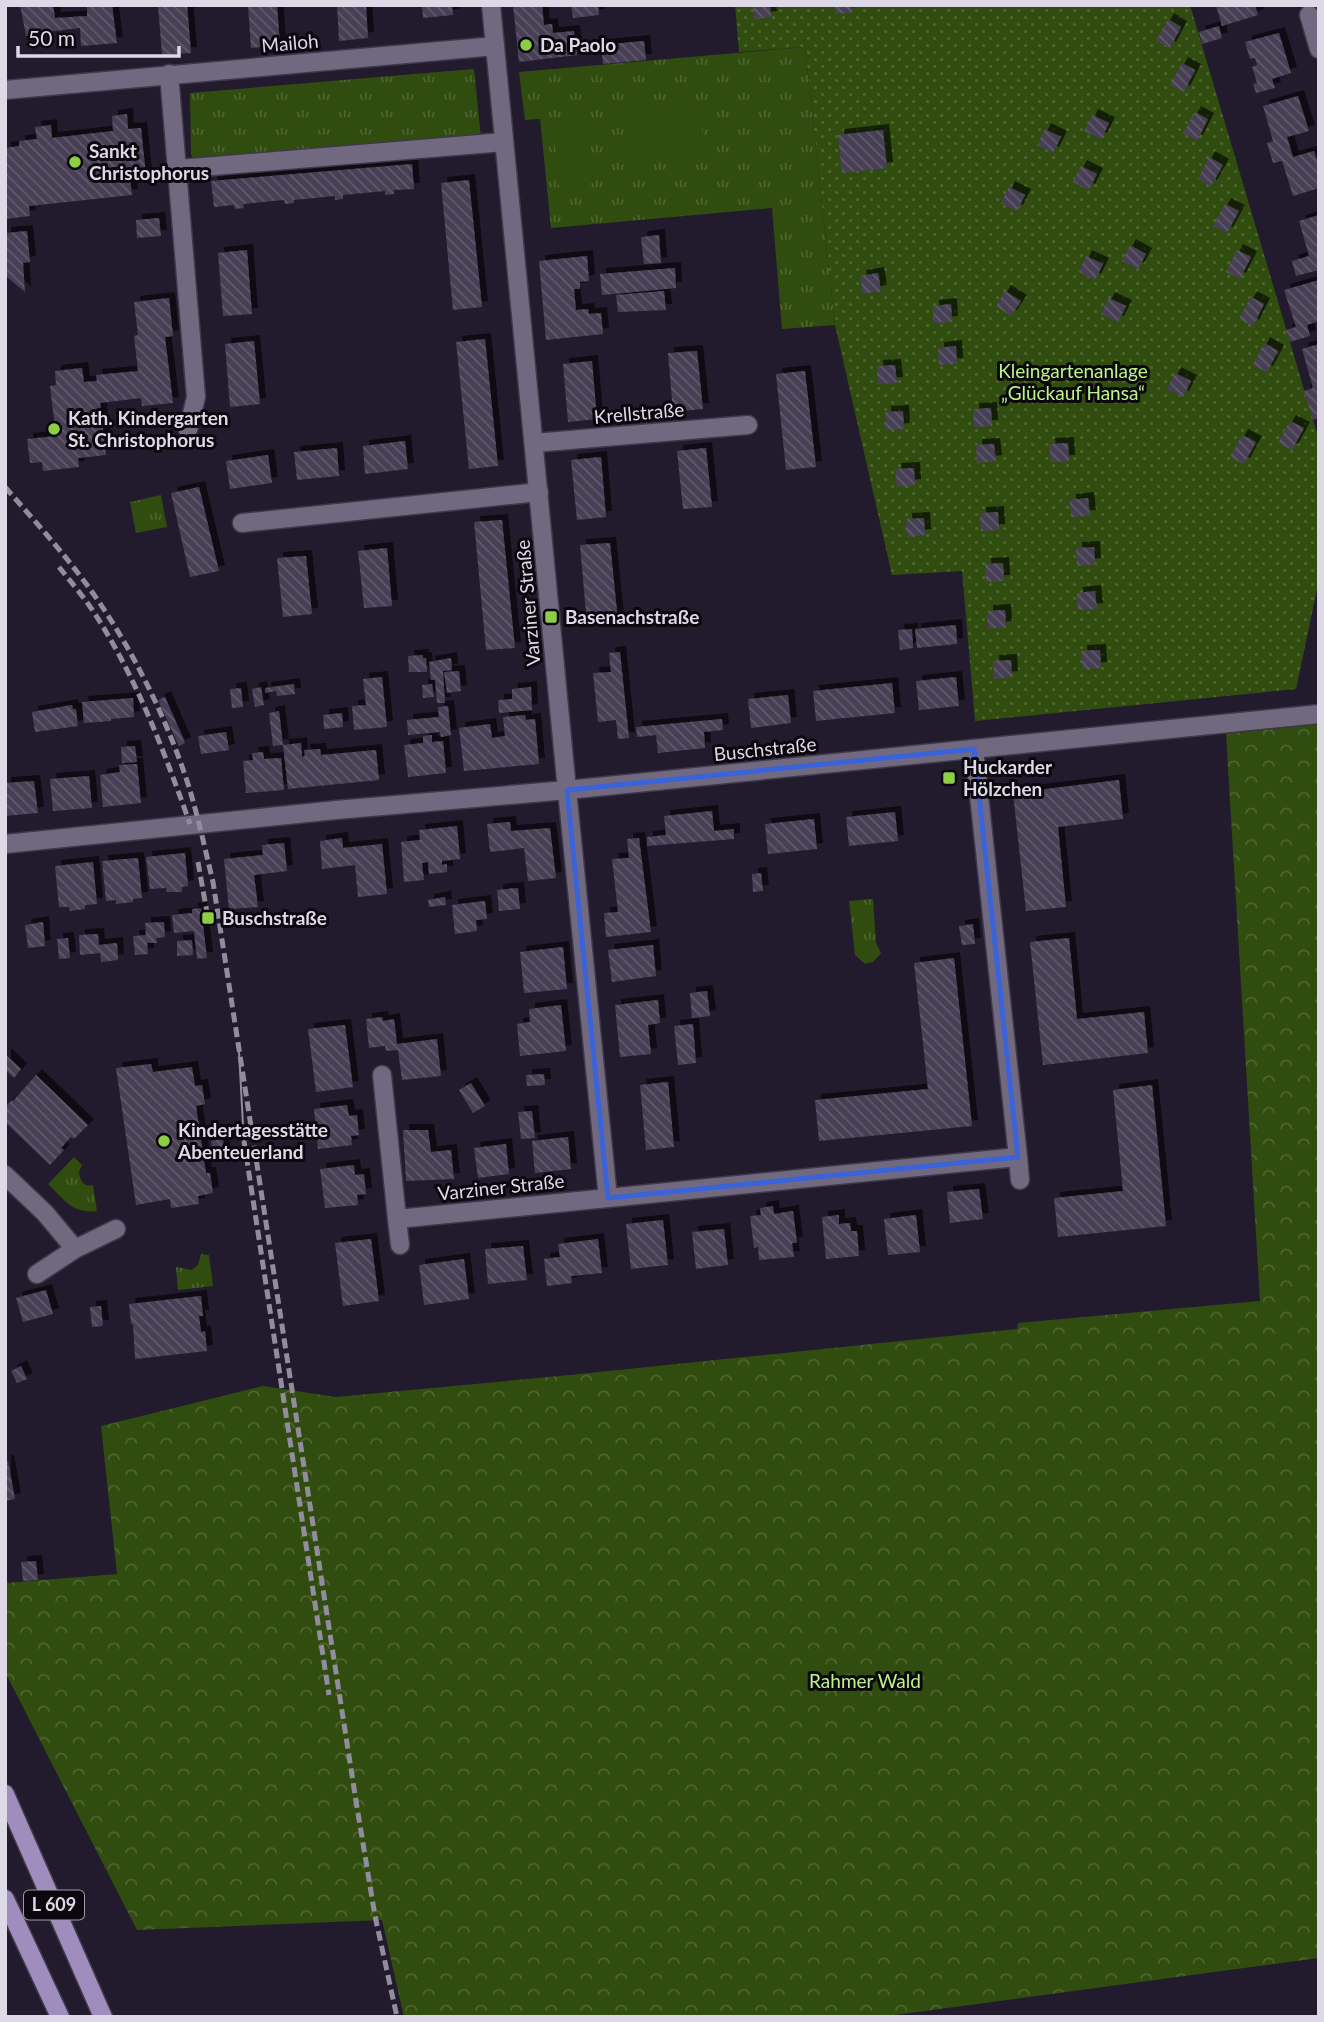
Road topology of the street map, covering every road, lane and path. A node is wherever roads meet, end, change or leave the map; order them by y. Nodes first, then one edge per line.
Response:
1 (491, 5) edge
2 (1309, 15) dead end
3 (495, 46) junction
4 (1319, 49) edge
5 (169, 74) junction
6 (5, 90) edge
7 (504, 142) junction
8 (178, 169) junction
9 (748, 425) dead end
10 (188, 430) dead end
11 (534, 443) junction
12 (539, 492) junction
13 (242, 523) dead end
14 (1319, 714) edge
15 (974, 749) junction
16 (567, 790) junction
17 (5, 844) edge
18 (382, 1075) dead end
19 (1018, 1157) junction
20 (5, 1175) edge
21 (1020, 1180) dead end
22 (608, 1198) junction
23 (397, 1219) junction
24 (116, 1228) dead end
25 (400, 1245) dead end
26 (75, 1249) junction
27 (37, 1274) dead end
28 (5, 1794) edge
29 (5, 1899) edge
30 (60, 2017) edge
31 (103, 2017) edge

1 - 3 street, Varziner Straße
2 - 4 street
3 - 5 street, Mailoh
3 - 7 street, Varziner Straße
5 - 6 street, Mailoh
5 - 8 street
7 - 8 street
7 - 11 street, Varziner Straße
8 - 10 street
9 - 11 street, Krellstraße
11 - 12 street, Varziner Straße
12 - 13 street
12 - 16 street, Varziner Straße
14 - 15 street, Buschstraße
15 - 16 street, Buschstraße
15 - 19 street
16 - 17 street, Buschstraße
16 - 22 street, Varziner Straße
18 - 23 street
19 - 21 street
19 - 22 street, Varziner Straße
20 - 26 street
22 - 23 street, Varziner Straße
23 - 25 street
24 - 26 street
26 - 27 street
28 - 31 main road, L 609
29 - 30 main road, L 609

